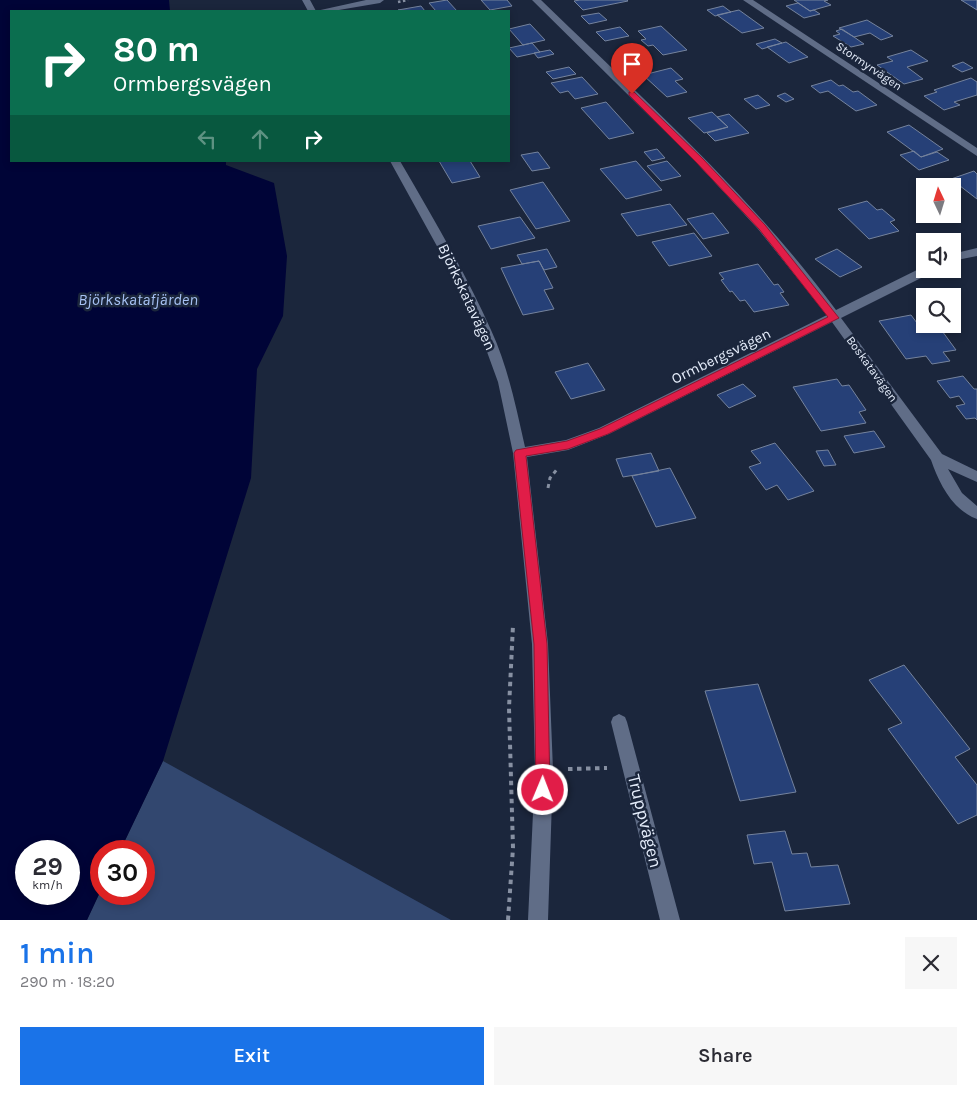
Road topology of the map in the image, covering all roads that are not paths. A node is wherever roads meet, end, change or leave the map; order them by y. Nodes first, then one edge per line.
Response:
1 (380, 0) edge
2 (536, 0) edge
3 (747, 0) edge
4 (325, 10) edge
5 (977, 153) edge
6 (396, 162) edge
7 (977, 252) edge
8 (961, 256) edge
9 (916, 276) edge
10 (834, 318) junction
11 (520, 453) junction
12 (937, 458) junction
13 (977, 476) edge
14 (977, 513) edge
15 (619, 722) dead end
16 (538, 920) edge
17 (670, 920) edge

1 - 4 street
2 - 10 street, Boskatavägen
3 - 5 street, Stormyrvägen
6 - 11 street, Björkskatavägen
7 - 8 street
9 - 10 street, Ormbergsvägen
10 - 11 street, Ormbergsvägen
10 - 12 street, Boskatavägen
11 - 16 street, Björkskatavägen
12 - 13 street, Boskatavägen
12 - 14 street, Boskatavägen
15 - 17 street, Truppvägen

